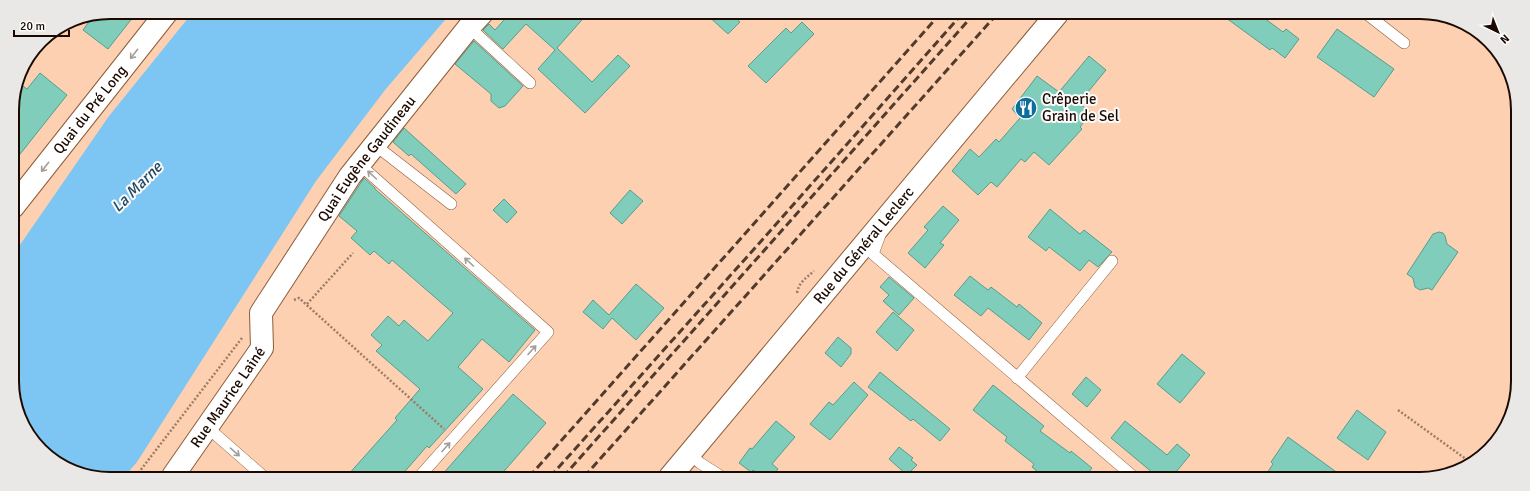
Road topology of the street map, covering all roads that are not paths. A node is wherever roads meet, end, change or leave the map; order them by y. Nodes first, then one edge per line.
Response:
1 (161, 19) edge
2 (1052, 19) edge
3 (1373, 19) edge
4 (475, 20) edge
5 (1404, 43) dead end
6 (530, 83) dead end
7 (375, 145) junction
8 (359, 164) junction
9 (19, 199) edge
10 (451, 204) dead end
11 (889, 214) junction
12 (1112, 261) dead end
13 (261, 313) joint
14 (1017, 378) junction
15 (207, 427) junction
16 (690, 454) junction
17 (176, 472) edge
18 (258, 472) edge
19 (424, 472) edge
20 (674, 472) edge
21 (714, 472) edge
22 (1128, 472) edge

1 -> 9 street, Quai du Pré Long
2 - 11 street, Rue du Général Leclerc
3 - 5 lane
4 - 6 lane
4 - 7 street, Quai Eugène Gaudineau
7 - 8 street, Quai Eugène Gaudineau
7 - 10 lane
8 - 13 street, Quai Eugène Gaudineau
19 -> 8 lane
11 - 14 lane
11 - 16 street, Rue du Général Leclerc
12 - 14 lane
13 - 15 street, Rue Maurice Lainé
14 - 22 lane
15 - 17 street, Rue Maurice Lainé
15 -> 18 lane
16 - 20 street, Rue du Général Leclerc
16 - 21 lane

